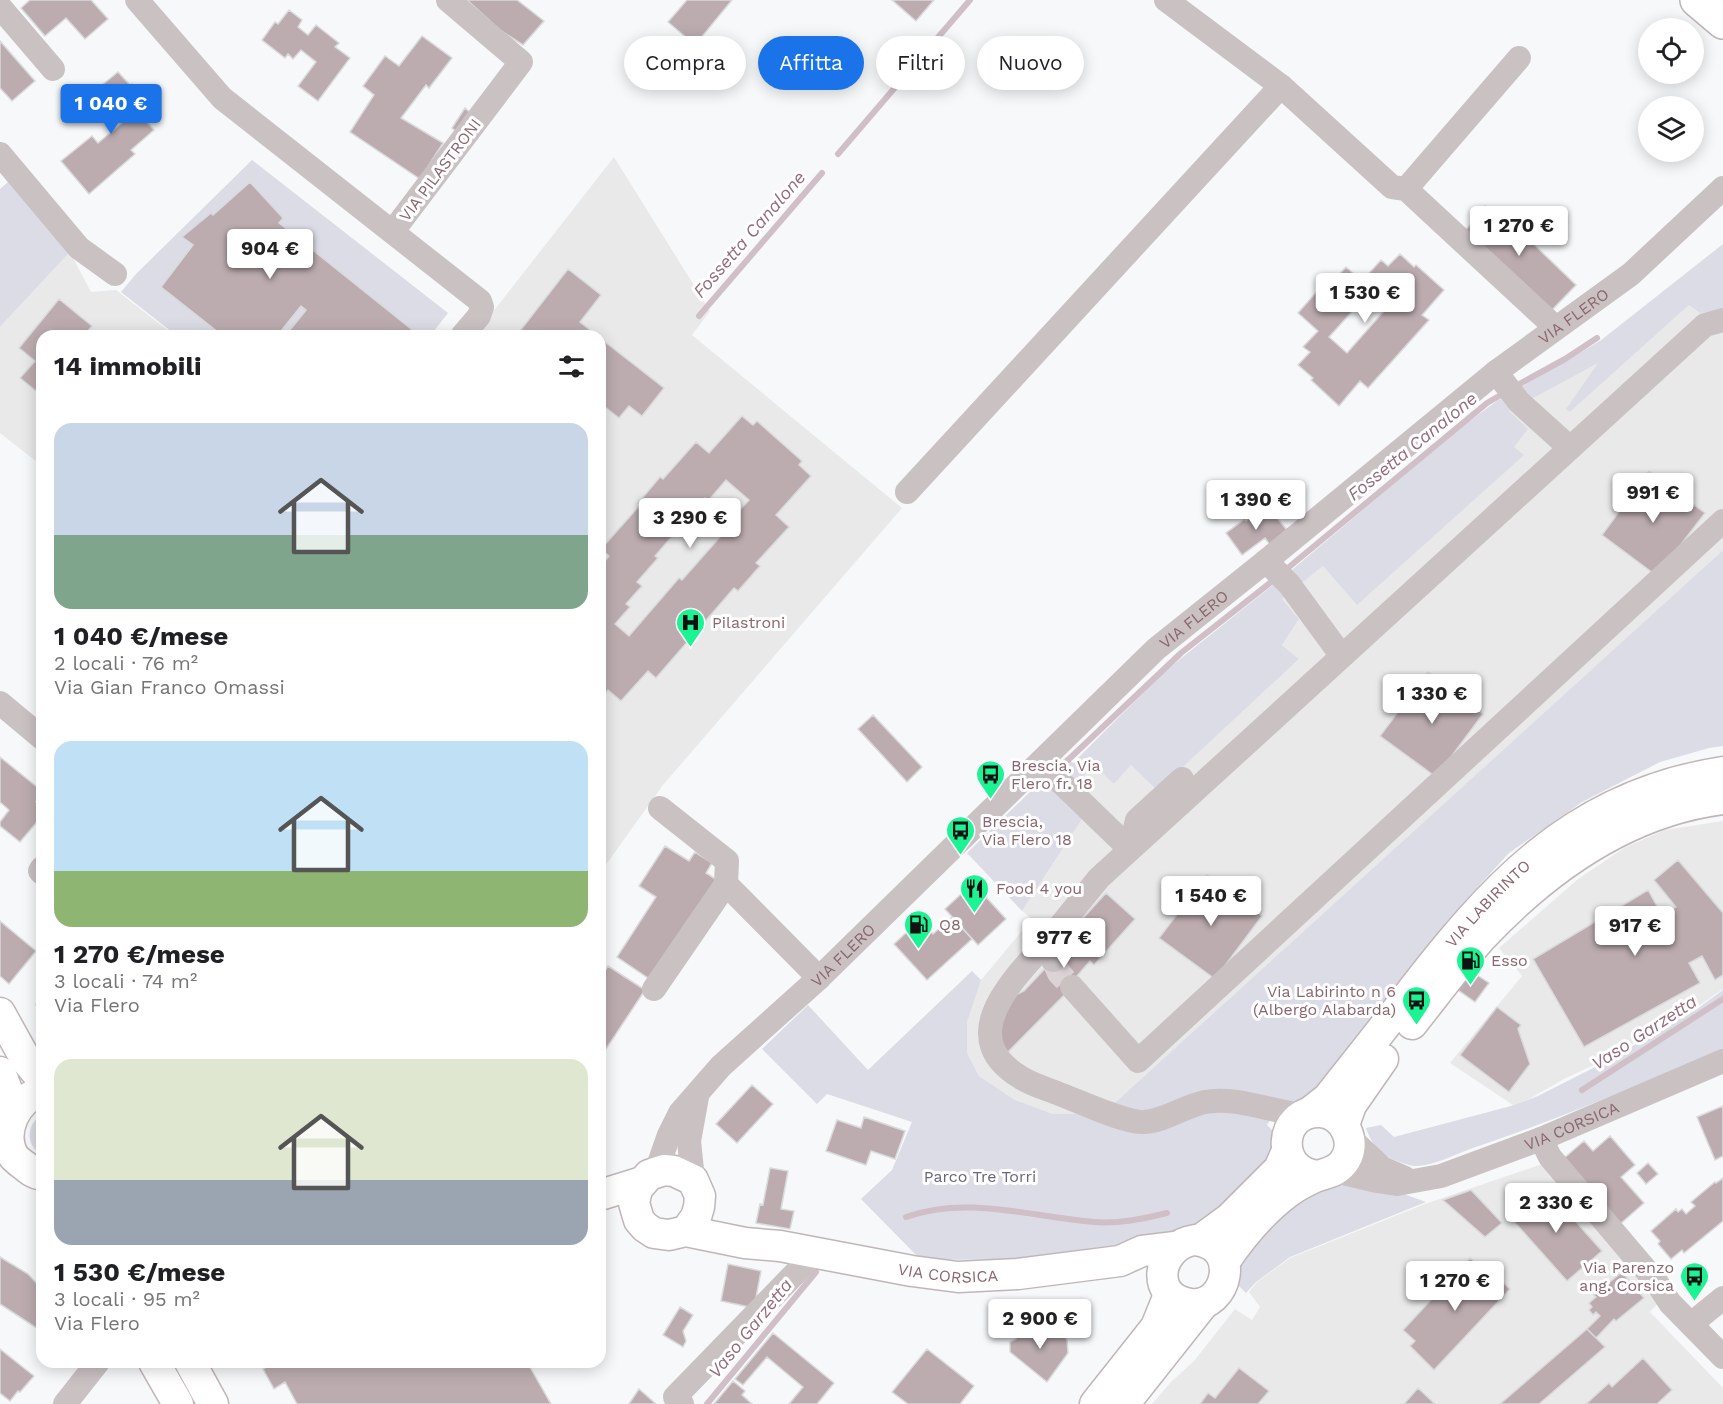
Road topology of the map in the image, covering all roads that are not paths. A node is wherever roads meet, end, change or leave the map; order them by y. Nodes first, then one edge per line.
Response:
1 (137, 0) edge
2 (448, 0) edge
3 (1167, 0) edge
4 (1697, 0) edge
5 (0, 7) edge
6 (1723, 22) edge
7 (1519, 58) dead end
8 (53, 69) dead end
9 (1281, 86) junction
10 (0, 154) edge
11 (1723, 188) edge
12 (1406, 189) junction
13 (393, 231) junction
14 (115, 274) dead end
15 (1723, 320) edge
16 (1555, 327) junction
17 (467, 330) edge
18 (1496, 372) junction
19 (1570, 448) junction
20 (907, 492) dead end
21 (1723, 521) edge
22 (1266, 561) junction
23 (1403, 578) dead end
24 (1347, 650) junction
25 (0, 703) edge
26 (36, 733) edge
27 (1049, 771) junction
28 (1723, 772) edge
29 (1182, 779) dead end
30 (1723, 799) edge
31 (660, 808) dead end
32 (1130, 849) junction
33 (726, 884) junction
34 (1052, 936) junction
35 (1020, 950) dead end
36 (1017, 976) junction
37 (819, 978) junction
38 (1072, 987) tunnel mouth
39 (654, 989) dead end
40 (0, 1013) edge
41 (1723, 1061) edge
42 (0, 1072) edge
43 (36, 1072) edge
44 (699, 1091) junction
45 (1065, 1096) junction
46 (18, 1108) edge
47 (1297, 1129) junction
48 (1346, 1131) junction
49 (1541, 1139) junction
50 (29, 1173) edge
51 (1327, 1173) junction
52 (649, 1177) junction
53 (1416, 1182) junction
54 (696, 1188) junction
55 (606, 1193) edge
56 (606, 1210) edge
57 (639, 1220) junction
58 (687, 1231) junction
59 (1188, 1244) junction
60 (780, 1246) junction
61 (816, 1252) junction
62 (1120, 1261) junction
63 (1224, 1261) junction
64 (1166, 1286) junction
65 (1723, 1298) edge
66 (1204, 1303) junction
67 (1691, 1324) junction
68 (1723, 1357) edge
69 (93, 1368) edge
70 (157, 1368) edge
71 (193, 1368) edge
72 (65, 1404) edge
73 (178, 1404) edge
74 (213, 1404) edge
75 (682, 1404) edge
76 (1095, 1404) edge
77 (1124, 1404) edge

1 - 13 street
2 - 13 street, VIA PILASTRONI
3 - 9 street
4 - 6 highway
5 - 8 street
7 - 12 street
9 - 12 street
9 - 20 street
10 - 14 street
11 - 16 street, VIA FLERO
12 - 16 street
13 - 17 street, VIA PILASTRONI
15 - 19 street
16 - 18 street, VIA FLERO
18 - 19 street
18 - 22 street, VIA FLERO
19 - 24 street
21 - 38 street
22 - 24 street
22 - 27 street, VIA FLERO
23 - 24 street
24 - 32 street
25 - 26 street
27 - 32 street
27 - 37 street, VIA FLERO
28 - 47 main road, VIA LABIRINTO
29 - 32 street
30 - 48 main road, VIA LABIRINTO
31 - 33 street
32 - 34 street
33 - 37 street
33 - 39 street
34 - 36 street
34 - 36 street
35 - 45 street
36 - 45 street
37 - 44 street, VIA FLERO
40 - 43 main road
41 - 49 street, VIA CORSICA
42 - 46 main road
44 - 52 street, VIA FLERO
44 - 54 street
45 - 47 street
46 - 50 main road
47 - 48 main road
47 - 51 main road, VIA CORSICA
47 - 59 main road
48 - 51 main road
48 - 53 street
49 - 53 street, VIA CORSICA
49 - 67 street
51 - 53 street, VIA CORSICA
51 - 63 main road
52 - 54 main road
52 - 55 main road
52 - 57 main road
54 - 58 main road
54 - 60 main road, VIA CORSICA
56 - 57 main road, VIA CORSICA
57 - 58 main road, VIA CORSICA
58 - 60 main road, VIA CORSICA
59 - 62 main road, VIA CORSICA
59 - 63 main road
59 - 64 main road
60 - 61 main road, VIA CORSICA
61 - 62 main road, VIA CORSICA
61 - 75 street
62 - 64 main road, VIA CORSICA
63 - 66 main road
64 - 66 main road, VIA CORSICA
64 - 76 main road
65 - 67 street
66 - 77 main road
67 - 68 street
69 - 72 street
70 - 73 main road
71 - 74 main road

